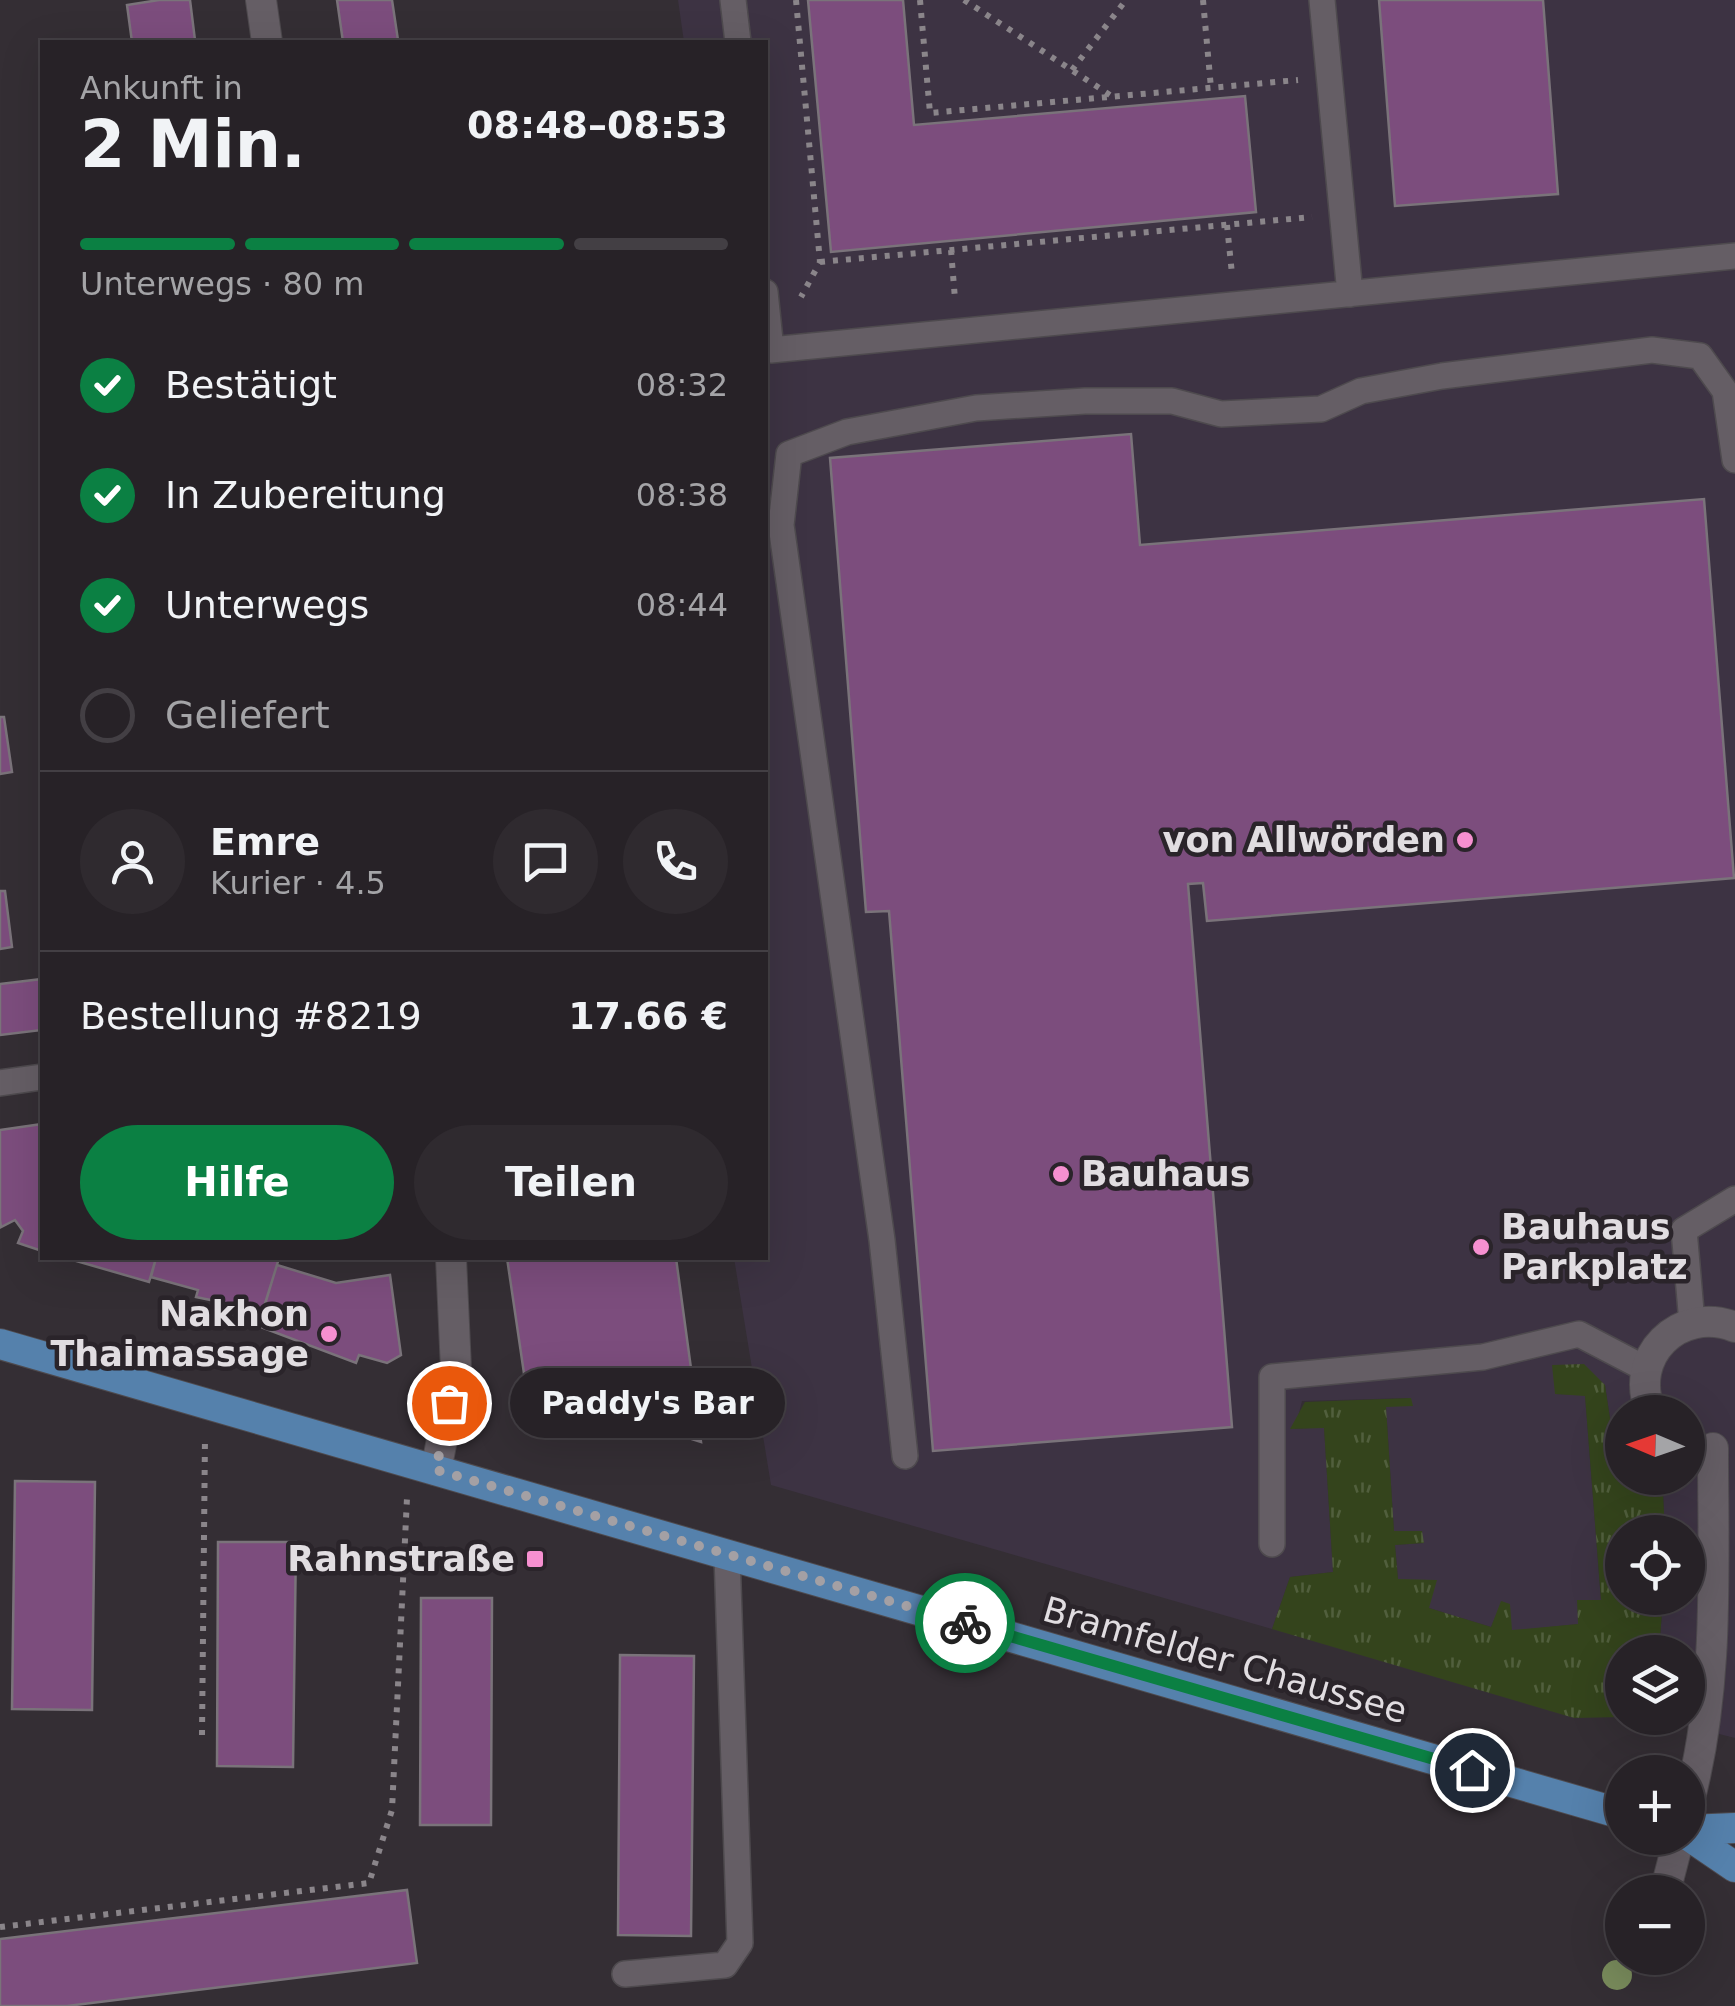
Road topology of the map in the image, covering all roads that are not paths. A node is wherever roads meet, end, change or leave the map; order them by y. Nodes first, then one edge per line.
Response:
1 (261, 0) edge
2 (733, 0) edge
3 (1322, 0) edge
4 (267, 40) edge
5 (738, 40) edge
6 (1735, 256) edge
7 (1350, 294) junction
8 (768, 317) edge
9 (1735, 460) edge
10 (40, 1078) edge
11 (0, 1084) edge
12 (1735, 1199) edge
13 (451, 1260) edge
14 (1692, 1323) junction
15 (1735, 1327) edge
16 (0, 1344) edge
17 (1646, 1369) junction
18 (1646, 1395) edge
19 (1712, 1445) edge
20 (905, 1456) dead end
21 (422, 1466) junction
22 (1272, 1544) dead end
23 (727, 1555) junction
24 (1723, 1645) edge
25 (1701, 1755) edge
26 (1605, 1809) edge
27 (1735, 1828) edge
28 (1705, 1831) edge
29 (1705, 1845) edge
30 (1735, 1867) edge
31 (625, 1974) dead end

1 - 4 street
2 - 5 lane
3 - 7 lane
6 - 7 lane
7 - 8 lane
9 - 20 lane
10 - 11 lane
12 - 14 lane
13 - 21 street
14 - 15 street
14 - 17 street
16 - 21 main road, Bramfelder Chaussee
17 - 18 street
17 - 22 lane
19 - 24 street
21 - 23 main road, Bramfelder Chaussee
23 - 26 main road, Bramfelder Chaussee
23 - 31 lane
24 - 25 street
27 - 28 main road
29 - 30 main road

